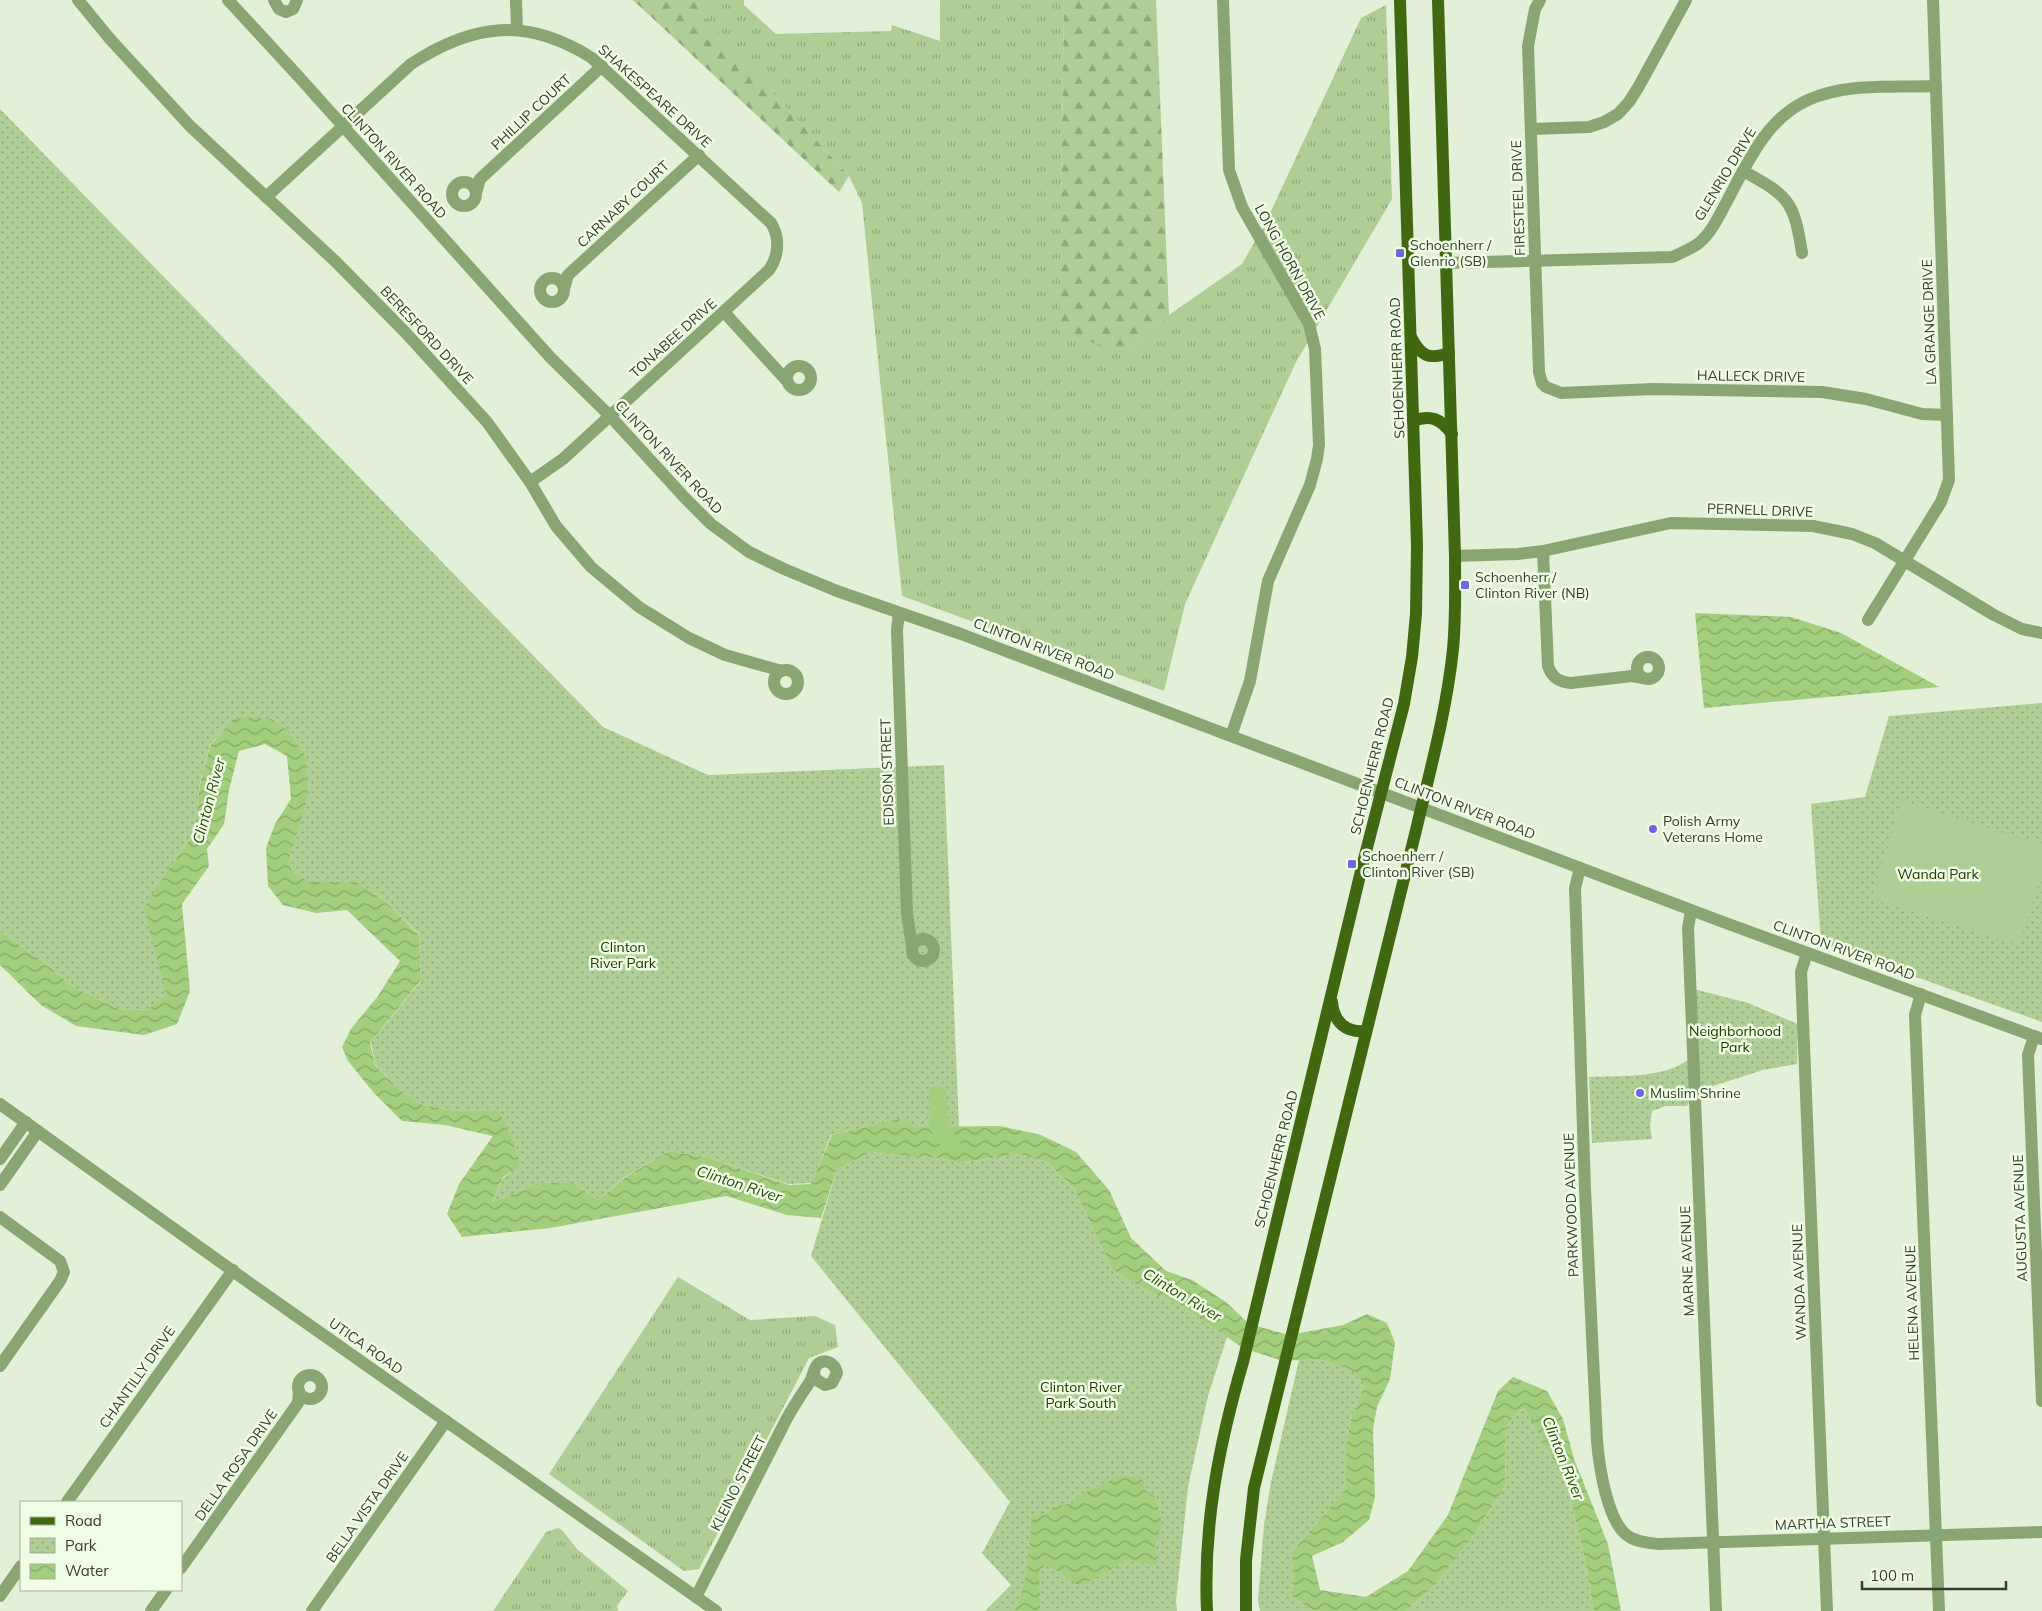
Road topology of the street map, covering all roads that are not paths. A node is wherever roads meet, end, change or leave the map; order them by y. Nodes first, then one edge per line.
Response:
1 (78, 0) edge
2 (228, 0) edge
3 (274, 0) edge
4 (298, 0) edge
5 (516, 0) edge
6 (1223, 0) edge
7 (1400, 0) edge
8 (1438, 0) edge
9 (1540, 0) edge
10 (1686, 0) edge
11 (1933, 0) edge
12 (517, 30) junction
13 (602, 66) junction
14 (1936, 86) junction
15 (343, 126) junction
16 (1531, 129) junction
17 (699, 155) junction
18 (1743, 171) junction
19 (480, 179) junction
20 (466, 182) junction
21 (476, 193) junction
22 (266, 197) junction
23 (777, 245) joint
24 (1802, 253) dead end
25 (1535, 261) junction
26 (1446, 263) junction
27 (568, 275) junction
28 (554, 279) junction
29 (564, 289) junction
30 (724, 312) junction
31 (1411, 336) junction
32 (1449, 353) junction
33 (793, 368) junction
34 (778, 370) junction
35 (787, 381) junction
36 (1552, 391) joint
37 (1947, 415) junction
38 (610, 416) junction
39 (1413, 421) junction
40 (1452, 434) junction
41 (530, 482) junction
42 (1543, 551) junction
43 (1455, 556) junction
44 (1906, 561) junction
45 (899, 613) junction
46 (1868, 620) dead end
47 (2042, 633) edge
48 (763, 666) junction
49 (782, 671) junction
50 (1637, 673) dead end
51 (774, 683) junction
52 (1231, 736) junction
53 (1382, 792) junction
54 (1422, 808) junction
55 (1580, 868) junction
56 (1691, 911) junction
57 (910, 930) junction
58 (923, 938) junction
59 (912, 947) junction
60 (1807, 953) junction
61 (1922, 994) junction
62 (1332, 996) junction
63 (1366, 1031) junction
64 (2038, 1037) edge
65 (0, 1104) edge
66 (26, 1122) junction
67 (38, 1131) junction
68 (0, 1159) edge
69 (0, 1185) edge
70 (0, 1217) edge
71 (233, 1270) junction
72 (2041, 1344) edge
73 (0, 1366) edge
74 (815, 1384) junction
75 (299, 1397) junction
76 (2042, 1400) edge
77 (446, 1421) junction
78 (68, 1501) edge
79 (2042, 1532) edge
80 (1936, 1534) junction
81 (1627, 1536) joint
82 (1824, 1538) junction
83 (1713, 1542) junction
84 (20, 1567) edge
85 (182, 1567) edge
86 (165, 1591) edge
87 (0, 1596) edge
88 (696, 1597) junction
89 (151, 1611) edge
90 (312, 1611) edge
91 (716, 1611) edge
92 (1207, 1611) edge
93 (1246, 1611) edge
94 (1716, 1611) edge
95 (1827, 1611) edge
96 (1939, 1611) edge

1 - 22 street, BERESFORD DRIVE
2 - 15 street, CLINTON RIVER ROAD
3 - 4 street
5 - 12 street
6 - 52 street, LONG HORN DRIVE
7 - 31 main road, SCHOENHERR ROAD
8 - 26 main road
9 - 16 street, FIRESTEEL DRIVE
10 - 16 street
11 - 14 street, LA GRANGE DRIVE
12 - 13 street, SHAKESPEARE DRIVE
12 - 15 street, SHAKESPEARE DRIVE
13 - 17 street, SHAKESPEARE DRIVE
13 - 19 street, PHILLIP COURT
14 - 18 street, GLENRIO DRIVE
14 - 37 street, LA GRANGE DRIVE
15 - 22 street, SHAKESPEARE DRIVE
15 - 38 street, CLINTON RIVER ROAD
16 - 25 street, FIRESTEEL DRIVE
17 - 23 street, SHAKESPEARE DRIVE
17 - 27 street, CARNABY COURT
18 - 24 street
18 - 25 street, GLENRIO DRIVE
19 - 20 street
19 - 21 street
20 - 21 street
20 - 21 street
22 - 41 street, BERESFORD DRIVE
23 - 30 street, TONABEE DRIVE
25 - 26 street, GLENRIO DRIVE
25 - 36 street, FIRESTEEL DRIVE
26 - 32 main road
27 - 28 street, CARNABY COURT
27 - 29 street
28 - 29 street
28 - 29 street
30 - 34 street
30 - 38 street, TONABEE DRIVE
31 - 32 main road
31 - 39 main road, SCHOENHERR ROAD
32 - 40 main road
33 - 34 street
33 - 35 street
33 - 35 street
34 - 35 street
36 - 37 street, HALLECK DRIVE
37 - 44 street, LA GRANGE DRIVE
38 - 41 street, TONABEE DRIVE
38 - 45 street, CLINTON RIVER ROAD
39 - 40 main road
39 - 53 main road, SCHOENHERR ROAD
40 - 43 main road
41 - 48 street, BERESFORD DRIVE
42 - 43 street, PERNELL DRIVE
42 - 44 street, PERNELL DRIVE
42 - 50 street
43 - 54 main road
44 - 46 street, LA GRANGE DRIVE
44 - 47 street, PERNELL DRIVE
45 - 52 street, CLINTON RIVER ROAD
45 - 57 street, EDISON STREET
48 - 49 street, BERESFORD DRIVE
48 - 51 street
49 - 51 street
49 - 51 street
52 - 53 street, CLINTON RIVER ROAD
53 - 54 street, CLINTON RIVER ROAD
53 - 62 main road, SCHOENHERR ROAD
54 - 55 street, CLINTON RIVER ROAD
54 - 63 main road
55 - 56 street, CLINTON RIVER ROAD
55 - 81 street, PARKWOOD AVENUE
56 - 60 street, CLINTON RIVER ROAD
56 - 83 street, MARNE AVENUE
57 - 58 street
57 - 59 street, EDISON STREET
58 - 59 street
58 - 59 street
60 - 61 street, CLINTON RIVER ROAD
60 - 82 street, WANDA AVENUE
61 - 64 street, CLINTON RIVER ROAD
61 - 80 street, HELENA AVENUE
62 - 63 main road
62 - 92 main road, SCHOENHERR ROAD
63 - 93 main road
64 - 72 street, AUGUSTA AVENUE
65 - 66 street, UTICA ROAD
66 - 67 street, UTICA ROAD
66 - 68 street
67 - 69 street
67 - 71 street, UTICA ROAD
70 - 73 street
71 - 77 street, UTICA ROAD
71 - 78 street, CHANTILLY DRIVE
72 - 76 street, AUGUSTA AVENUE
74 - 74 street, KLEINO STREET
74 - 88 street, KLEINO STREET
75 - 75 street, DELLA ROSA DRIVE
75 - 85 street, DELLA ROSA DRIVE
77 - 88 street, UTICA ROAD
77 - 90 street, BELLA VISTA DRIVE
79 - 80 street, MARTHA STREET
80 - 82 street, MARTHA STREET
80 - 96 street, HELENA AVENUE
81 - 83 street, MARTHA STREET
82 - 83 street, MARTHA STREET
82 - 95 street, WANDA AVENUE
83 - 94 street, MARNE AVENUE
84 - 87 street
86 - 89 street
88 - 91 street, UTICA ROAD

